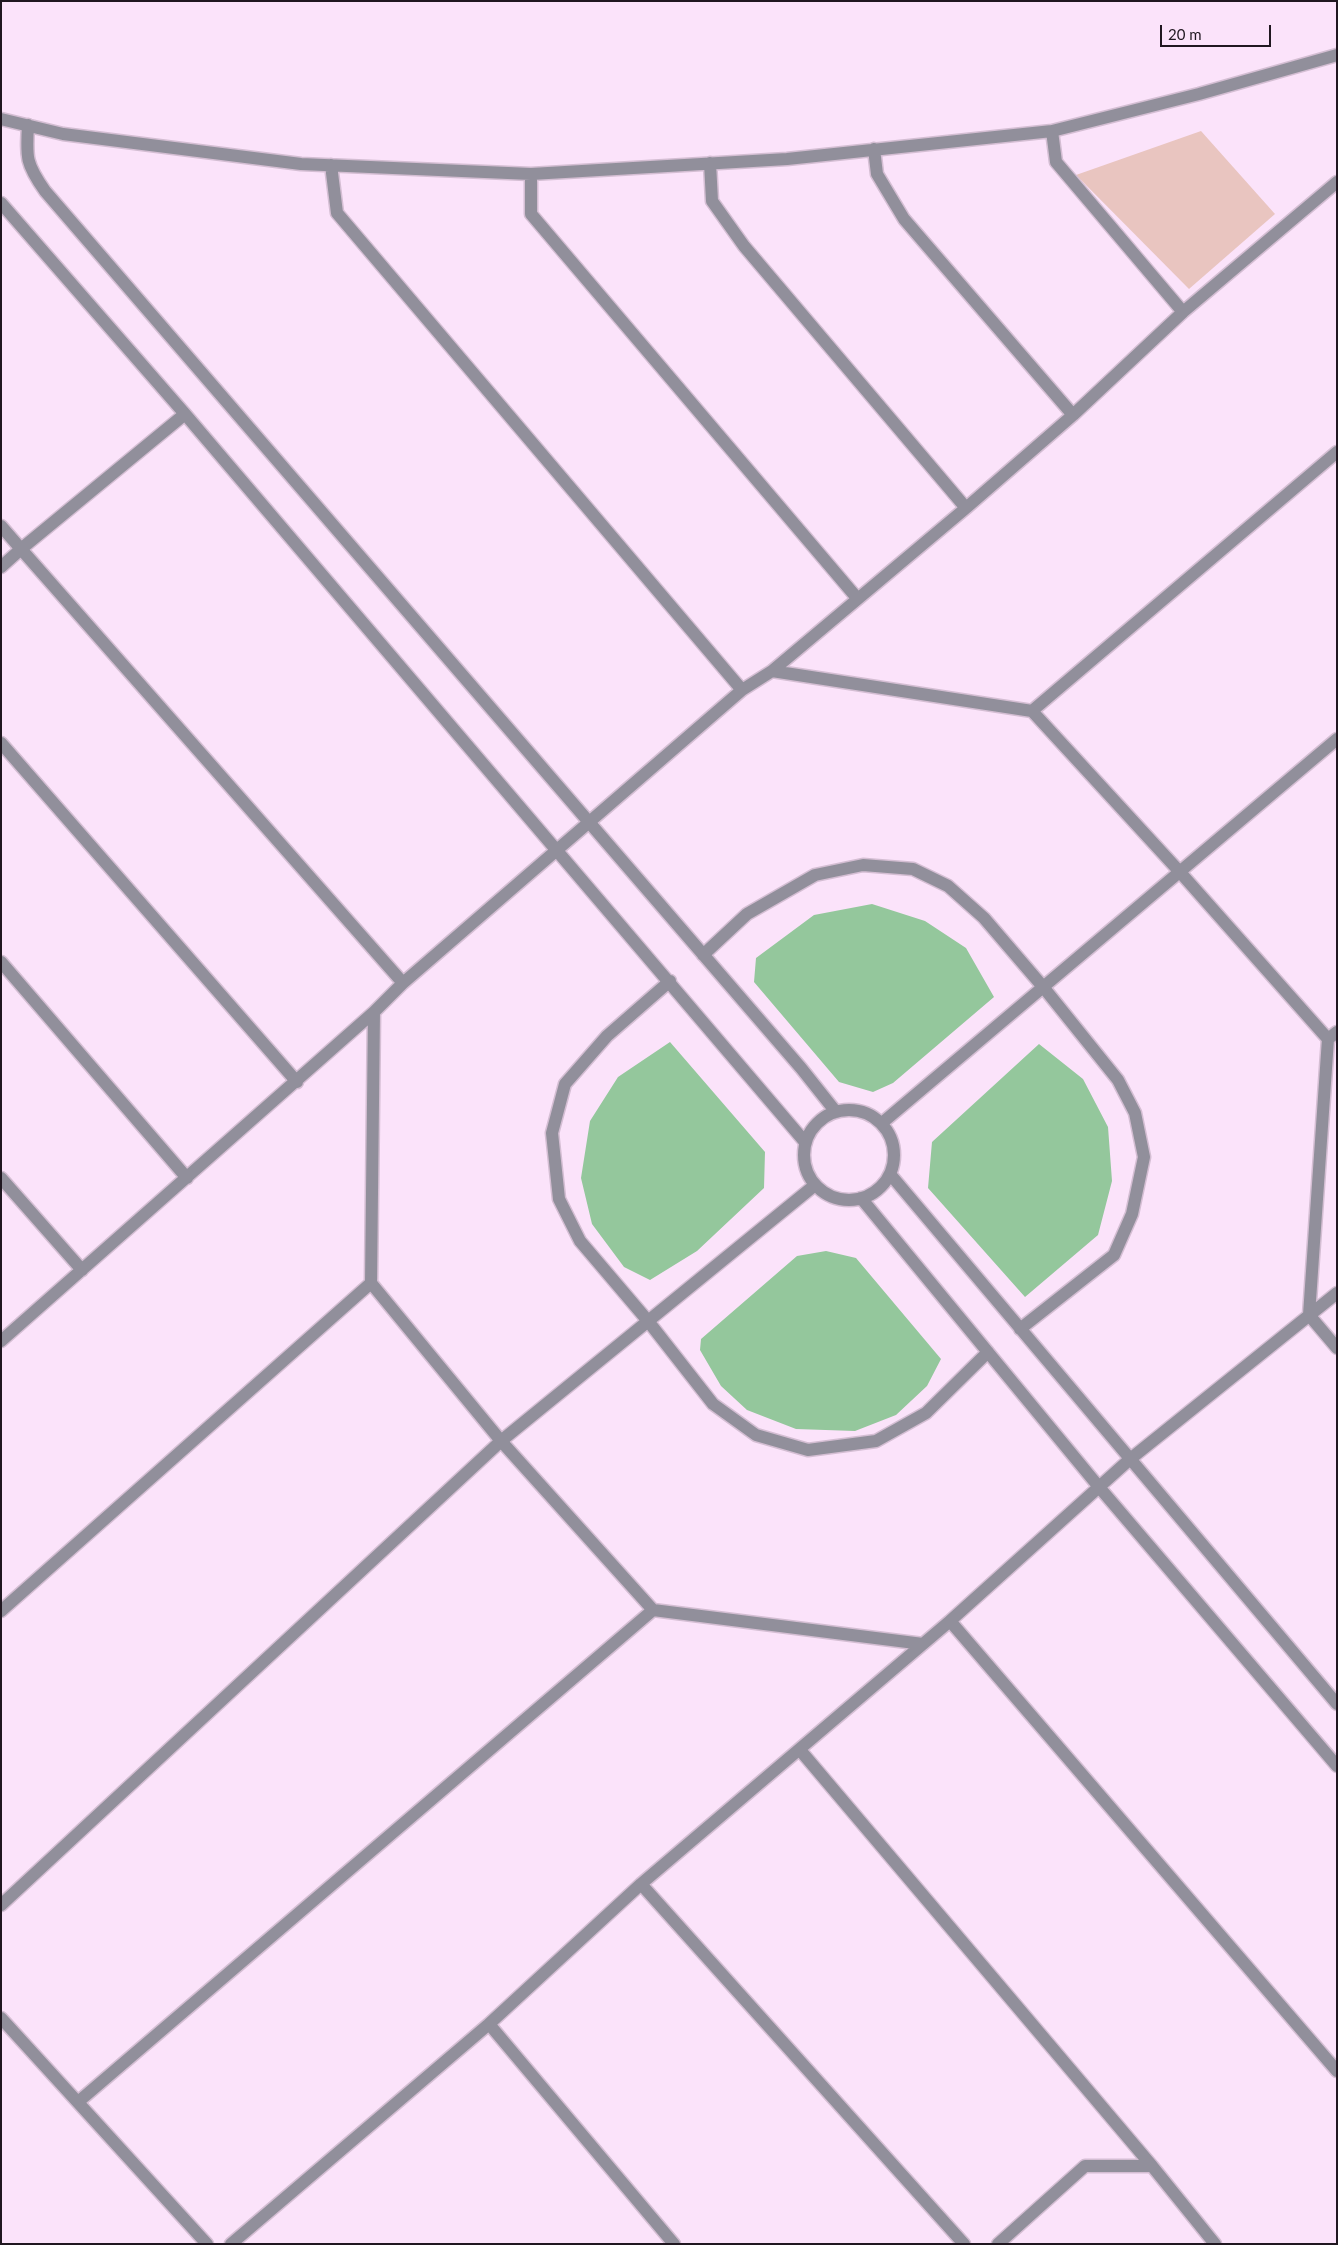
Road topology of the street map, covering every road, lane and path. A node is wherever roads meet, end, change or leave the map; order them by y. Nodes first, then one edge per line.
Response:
1 (1337, 55) edge
2 (1, 119) edge
3 (28, 125) junction
4 (1052, 131) junction
5 (874, 149) junction
6 (710, 163) junction
7 (331, 165) junction
8 (531, 174) junction
9 (1337, 182) edge
10 (1, 202) edge
11 (1184, 312) junction
12 (185, 414) junction
13 (1073, 414) junction
14 (1337, 452) edge
15 (966, 508) junction
16 (1, 526) edge
17 (21, 549) junction
18 (1, 567) edge
19 (857, 598) junction
20 (772, 671) junction
21 (742, 690) junction
22 (1032, 711) junction
23 (1337, 739) edge
24 (1, 743) edge
25 (588, 824) junction
26 (558, 850) junction
27 (1179, 871) junction
28 (703, 955) junction
29 (1, 962) edge
30 (670, 981) junction
31 (403, 983) junction
32 (1044, 988) junction
33 (374, 1012) junction
34 (1333, 1036) edge
35 (297, 1082) junction
36 (836, 1112) junction
37 (882, 1124) junction
38 (806, 1142) junction
39 (890, 1174) junction
40 (1, 1178) edge
41 (187, 1178) junction
42 (815, 1185) junction
43 (861, 1198) junction
44 (82, 1270) junction
45 (371, 1283) junction
46 (1337, 1293) edge
47 (1309, 1315) junction
48 (648, 1321) junction
49 (1020, 1329) junction
50 (1, 1341) edge
51 (1337, 1348) edge
52 (988, 1352) junction
53 (501, 1441) junction
54 (1129, 1460) junction
55 (1099, 1487) junction
56 (653, 1610) junction
57 (1, 1611) edge
58 (950, 1621) junction
59 (923, 1644) junction
60 (1337, 1704) edge
61 (800, 1750) junction
62 (1337, 1766) edge
63 (641, 1884) junction
64 (1, 1905) edge
65 (1, 2018) edge
66 (488, 2024) junction
67 (1337, 2071) edge
68 (78, 2102) junction
69 (1152, 2166) junction
70 (207, 2244) edge
71 (231, 2244) edge
72 (674, 2244) edge
73 (964, 2244) edge
74 (998, 2244) edge
75 (1215, 2244) edge

1 - 4 street
2 - 3 street
3 - 7 street
3 - 25 street
4 - 5 street
4 - 11 street
5 - 6 street
5 - 13 street
6 - 8 street
6 - 15 street
7 - 8 street
7 - 21 street
8 - 19 street
9 - 11 street
10 - 12 street
11 - 13 street
12 - 17 street
12 - 26 street
13 - 15 street
14 - 22 street
15 - 19 street
16 - 17 street
17 - 18 street
17 - 31 street
19 - 20 street
20 - 21 street
20 - 22 street
21 - 25 street
22 - 27 street
23 - 27 street
24 - 35 street
25 - 26 street
25 - 28 street
26 - 30 street
26 - 31 street
27 - 32 street
27 - 34 street
28 - 32 street
28 - 36 street
29 - 41 street
30 - 38 street
30 - 48 street
31 - 33 street
32 - 37 street
32 - 49 street
33 - 35 street
33 - 45 street
34 - 47 street
35 - 41 street
36 - 37 street
36 - 38 street
37 - 39 street
38 - 42 street
39 - 43 street
39 - 49 street
40 - 44 street
41 - 44 street
42 - 43 street
42 - 48 street
43 - 52 street
44 - 50 street
45 - 53 street
45 - 57 street
46 - 47 street
47 - 51 street
47 - 54 street
48 - 52 street
48 - 53 street
49 - 54 street
52 - 55 street
53 - 56 street
53 - 64 street
54 - 55 street
54 - 60 street
55 - 58 street
55 - 62 street
56 - 59 street
56 - 68 street
58 - 59 street
58 - 67 street
59 - 61 street
61 - 63 street
61 - 69 street
63 - 66 street
63 - 73 street
65 - 68 street
66 - 71 street
66 - 72 street
68 - 70 street
69 - 74 street
69 - 75 street

